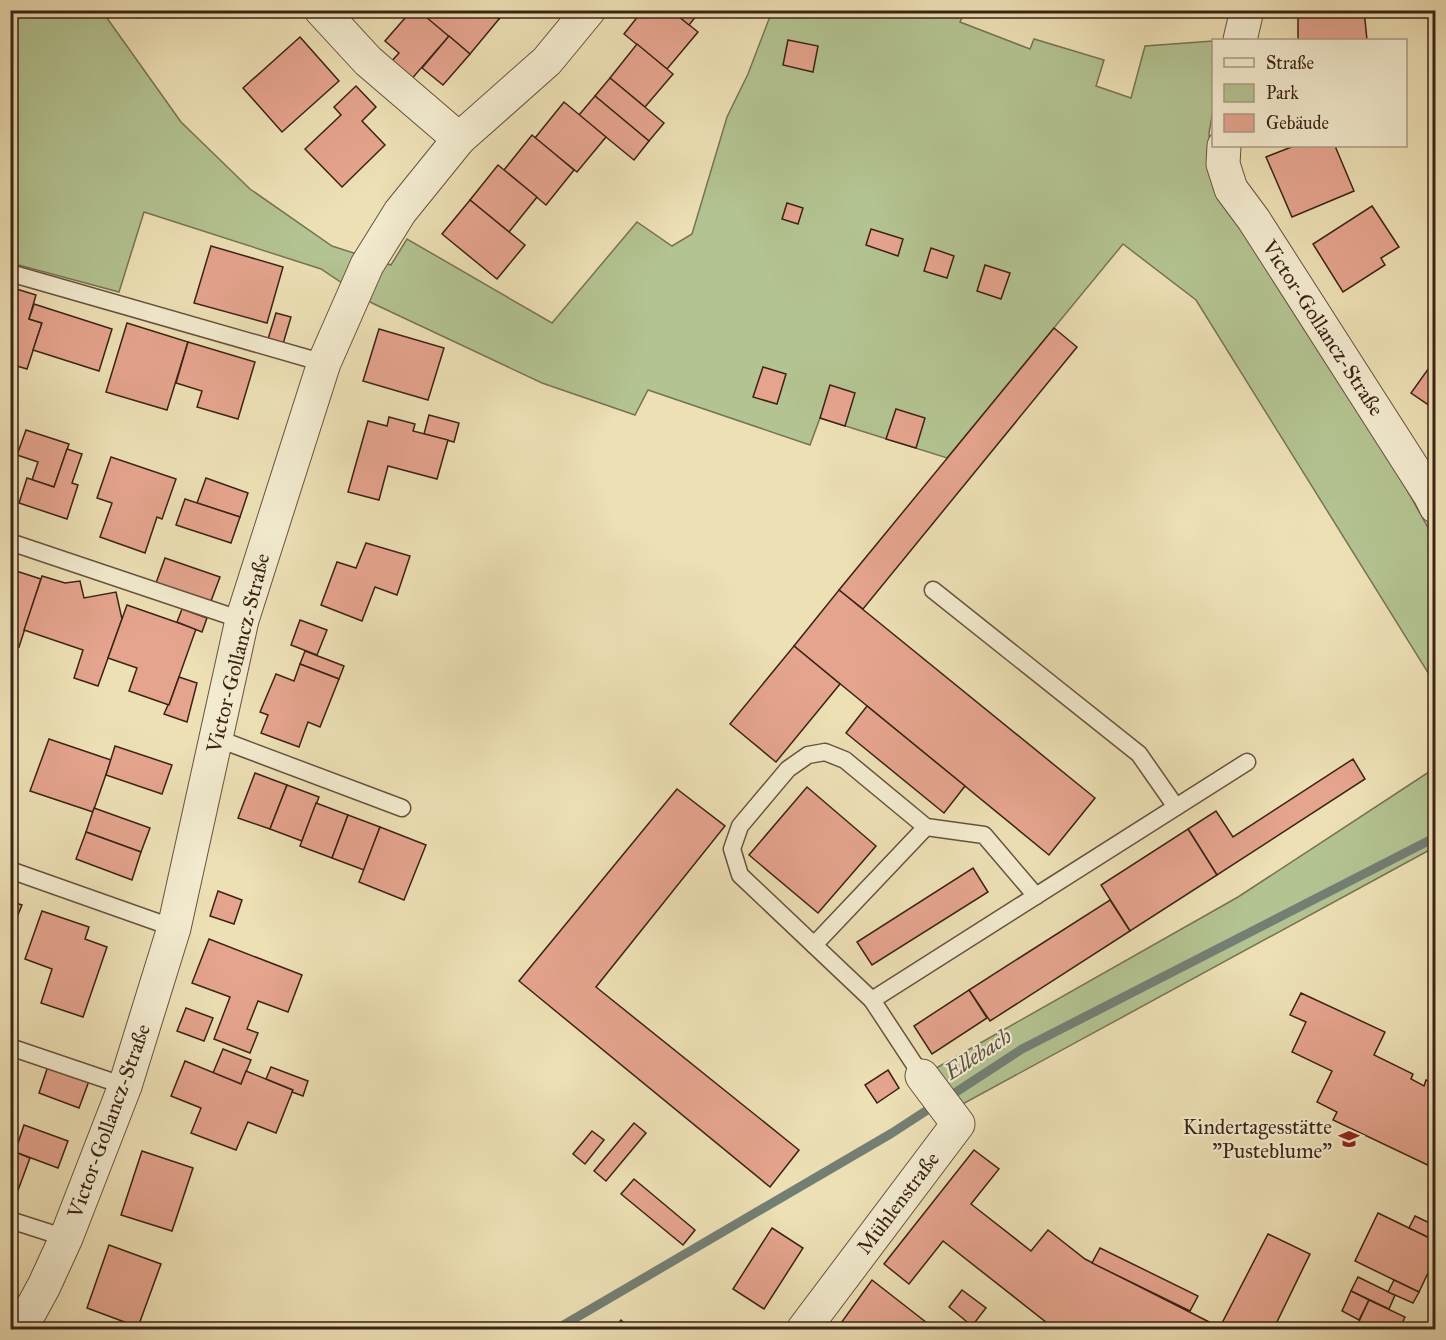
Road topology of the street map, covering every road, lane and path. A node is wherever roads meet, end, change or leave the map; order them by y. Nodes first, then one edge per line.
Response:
1 (321, 10) edge
2 (590, 10) edge
3 (1247, 10) edge
4 (1240, 39) edge
5 (459, 139) junction
6 (1224, 147) edge
7 (10, 273) edge
8 (324, 363) junction
9 (1434, 496) edge
10 (10, 542) edge
11 (933, 590) dead end
12 (242, 620) junction
13 (216, 738) junction
14 (1246, 762) dead end
15 (1176, 807) junction
16 (402, 808) dead end
17 (926, 827) junction
18 (10, 870) edge
19 (1036, 896) junction
20 (174, 928) junction
21 (814, 945) junction
22 (872, 1000) junction
23 (10, 1047) edge
24 (125, 1086) junction
25 (934, 1092) joint
26 (10, 1220) edge
27 (66, 1238) junction
28 (20, 1329) edge
29 (803, 1329) edge

1 - 5 street
2 - 5 street, Victor-Gollancz-Straße
3 - 4 street
5 - 8 street, Victor-Gollancz-Straße
6 - 9 street, Victor-Gollancz-Straße
7 - 8 lane
8 - 12 street, Victor-Gollancz-Straße
10 - 12 lane
11 - 15 lane
12 - 13 street, Victor-Gollancz-Straße
13 - 16 lane
13 - 20 street, Victor-Gollancz-Straße
14 - 15 lane
15 - 19 lane
17 - 19 lane
17 - 21 lane
17 - 21 lane
18 - 20 lane
19 - 22 lane
20 - 24 street, Victor-Gollancz-Straße
21 - 22 lane
22 - 25 lane
23 - 24 lane
24 - 27 street, Victor-Gollancz-Straße
25 - 29 street, Mühlenstraße
26 - 27 lane
27 - 28 street, Victor-Gollancz-Straße

